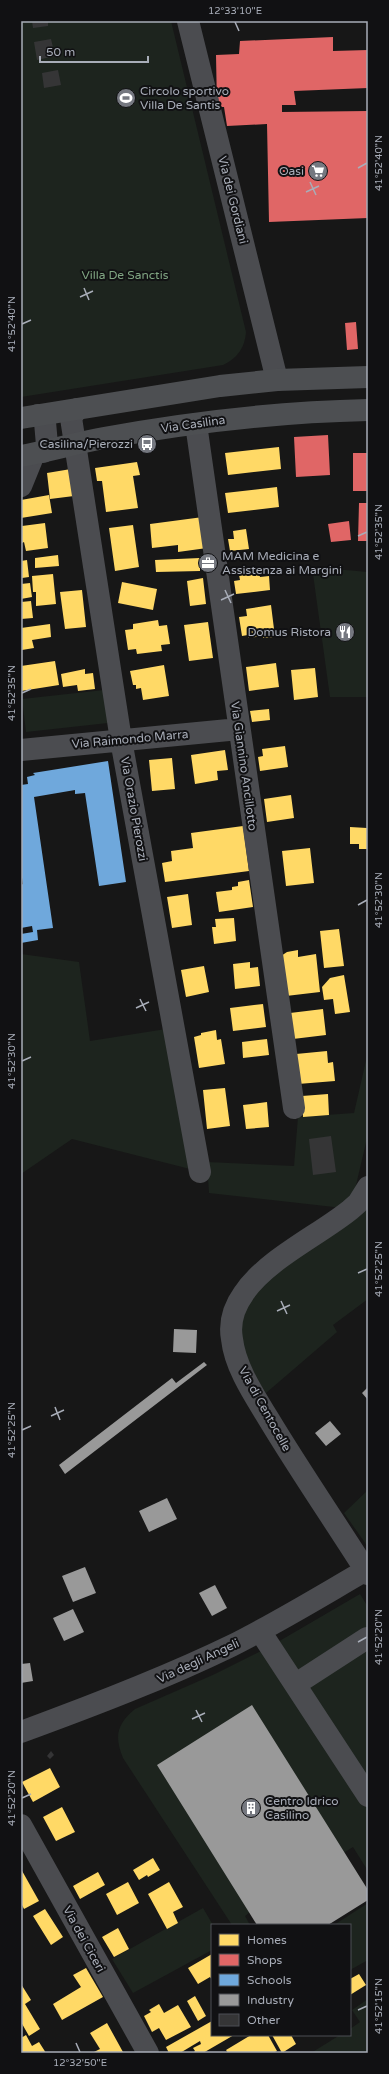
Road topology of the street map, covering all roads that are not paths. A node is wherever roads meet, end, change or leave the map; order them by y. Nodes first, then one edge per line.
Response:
1 (188, 21) edge
2 (368, 377) edge
3 (277, 380) junction
4 (77, 409) junction
5 (368, 410) edge
6 (29, 416) edge
7 (196, 424) junction
8 (75, 444) junction
9 (33, 454) edge
10 (21, 486) edge
11 (239, 729) junction
12 (121, 740) junction
13 (21, 750) edge
14 (294, 1108) dead end
15 (200, 1172) dead end
16 (368, 1187) edge
17 (367, 1572) edge
18 (260, 1631) junction
19 (367, 1638) edge
20 (296, 1684) junction
21 (21, 1732) edge
22 (368, 1796) edge
23 (21, 1825) edge
24 (148, 2053) edge

1 - 3 street, Via dei Gordiani
2 - 3 main road
3 - 4 main road
4 - 6 main road
4 - 8 street, Via Orazio Pierozzi
5 - 7 main road, Via Casilina
6 - 9 street
7 - 8 main road, Via Casilina
7 - 11 street, Via Giannino Ancillotto
8 - 9 main road, Via Casilina
8 - 12 street, Via Orazio Pierozzi
9 - 10 street
11 - 12 street, Via Raimondo Marra
11 - 14 street, Via Giannino Ancillotto
12 - 13 street, Via Raimondo Marra
12 - 15 street, Via Orazio Pierozzi
16 - 17 street, Via di Centocelle
17 - 18 street, Via degli Angeli
18 - 20 street
18 - 21 street, Via degli Angeli
19 - 20 street
20 - 22 street
23 - 24 street, Via dei Ciceri

